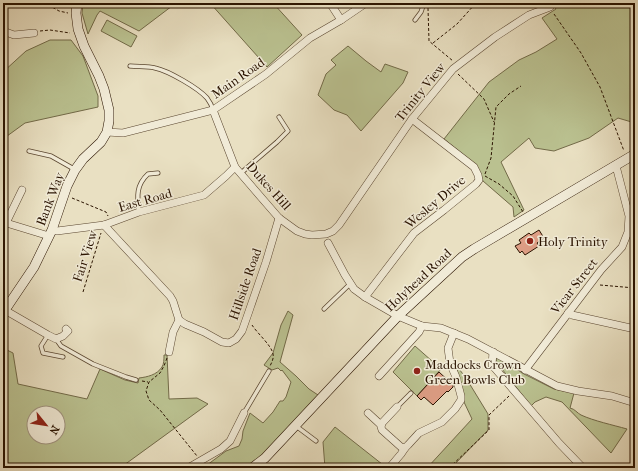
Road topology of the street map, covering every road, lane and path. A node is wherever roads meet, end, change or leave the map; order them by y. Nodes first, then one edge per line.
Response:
1 (51, 3) edge
2 (77, 3) edge
3 (330, 3) edge
4 (366, 3) edge
5 (424, 3) edge
6 (428, 3) edge
7 (476, 3) edge
8 (550, 7) joint
9 (76, 13) junction
10 (341, 20) junction
11 (415, 20) dead end
12 (3, 31) edge
13 (34, 33) joint
14 (80, 35) junction
15 (432, 44) junction
16 (130, 66) dead end
17 (456, 68) junction
18 (521, 86) dead end
19 (213, 110) junction
20 (279, 117) dead end
21 (412, 119) junction
22 (494, 122) junction
23 (107, 132) junction
24 (29, 151) dead end
25 (635, 154) edge
26 (627, 159) junction
27 (616, 166) junction
28 (235, 167) junction
29 (75, 170) junction
30 (158, 173) dead end
31 (240, 173) junction
32 (22, 190) dead end
33 (64, 195) junction
34 (139, 212) junction
35 (632, 216) edge
36 (526, 217) junction
37 (279, 218) junction
38 (4, 223) edge
39 (107, 224) junction
40 (339, 225) joint
41 (51, 233) junction
42 (328, 243) dead end
43 (350, 284) junction
44 (590, 284) junction
45 (635, 288) edge
46 (83, 292) dead end
47 (365, 297) junction
48 (324, 309) dead end
49 (4, 311) edge
50 (568, 313) junction
51 (248, 314) junction
52 (398, 316) junction
53 (178, 320) junction
54 (422, 326) junction
55 (66, 328) dead end
56 (635, 329) edge
57 (454, 333) junction
58 (48, 335) junction
59 (56, 339) junction
60 (169, 352) joint
61 (493, 352) junction
62 (62, 357) dead end
63 (525, 370) junction
64 (269, 371) joint
65 (379, 376) dead end
66 (136, 380) joint
67 (149, 382) junction
68 (510, 387) junction
69 (411, 393) dead end
70 (635, 403) edge
71 (396, 407) joint
72 (244, 413) joint
73 (368, 414) dead end
74 (295, 425) junction
75 (382, 425) junction
76 (232, 438) junction
77 (316, 441) dead end
78 (239, 442) dead end
79 (405, 448) junction
80 (201, 461) junction
81 (390, 467) edge
82 (188, 468) edge
83 (252, 468) edge
84 (450, 468) edge
85 (583, 468) edge

1 - 9 path
2 - 9 street
3 - 10 street
4 - 10 street, Main Road
5 - 11 lane
6 - 15 path
7 - 15 path
8 - 17 street, Trinity View
8 - 26 path
9 - 14 street
10 - 19 street, Main Road
12 - 13 street
13 - 14 path
14 - 23 street
15 - 17 path
16 - 19 lane
17 - 21 street, Trinity View
17 - 22 path
18 - 22 path
19 - 23 street, Main Road
19 - 28 street, Dukes Hill
20 - 31 lane
21 - 40 street, Trinity View
21 - 47 street, Wesley Drive
22 - 36 path
23 - 29 street, Bank Way
24 - 29 lane
25 - 26 street, Holyhead Road
26 - 27 street, Holyhead Road
27 - 35 street, Vicar Street
27 - 36 street, Holyhead Road
28 - 31 street, Dukes Hill
28 - 34 street, East Road
29 - 33 street, Bank Way
30 - 34 lane
31 - 37 street, Dukes Hill
32 - 38 street
33 - 39 path
33 - 41 street, Bank Way
34 - 39 street, East Road
35 - 44 street, Vicar Street
36 - 52 street, Holyhead Road
37 - 40 street, Dukes Hill
37 - 51 street, Hillside Road
38 - 41 street, East Road
39 - 41 street, East Road
39 - 46 path, Fair View
39 - 53 street
41 - 49 street, Bank Way
42 - 43 street
43 - 47 street
43 - 48 lane
44 - 45 path
44 - 50 street, Vicar Street
47 - 52 street
49 - 58 street
50 - 56 street
50 - 63 street, Vicar Street
51 - 53 street, Hillside Road
51 - 64 path
52 - 54 street
52 - 74 street, Holyhead Road
53 - 60 street
54 - 57 street
54 - 65 street
55 - 59 street
57 - 61 street
57 - 79 street
58 - 59 street
58 - 62 lane
59 - 66 lane
60 - 67 path
61 - 63 street
61 - 68 street
63 - 68 path
63 - 70 street
64 - 72 lane
66 - 67 path
67 - 80 path
68 - 84 path
68 - 85 street
69 - 71 lane
71 - 75 street
72 - 76 street
73 - 75 street
74 - 77 lane
74 - 83 street, Holyhead Road
75 - 79 street
76 - 78 street
76 - 80 street
79 - 81 street
80 - 82 street

